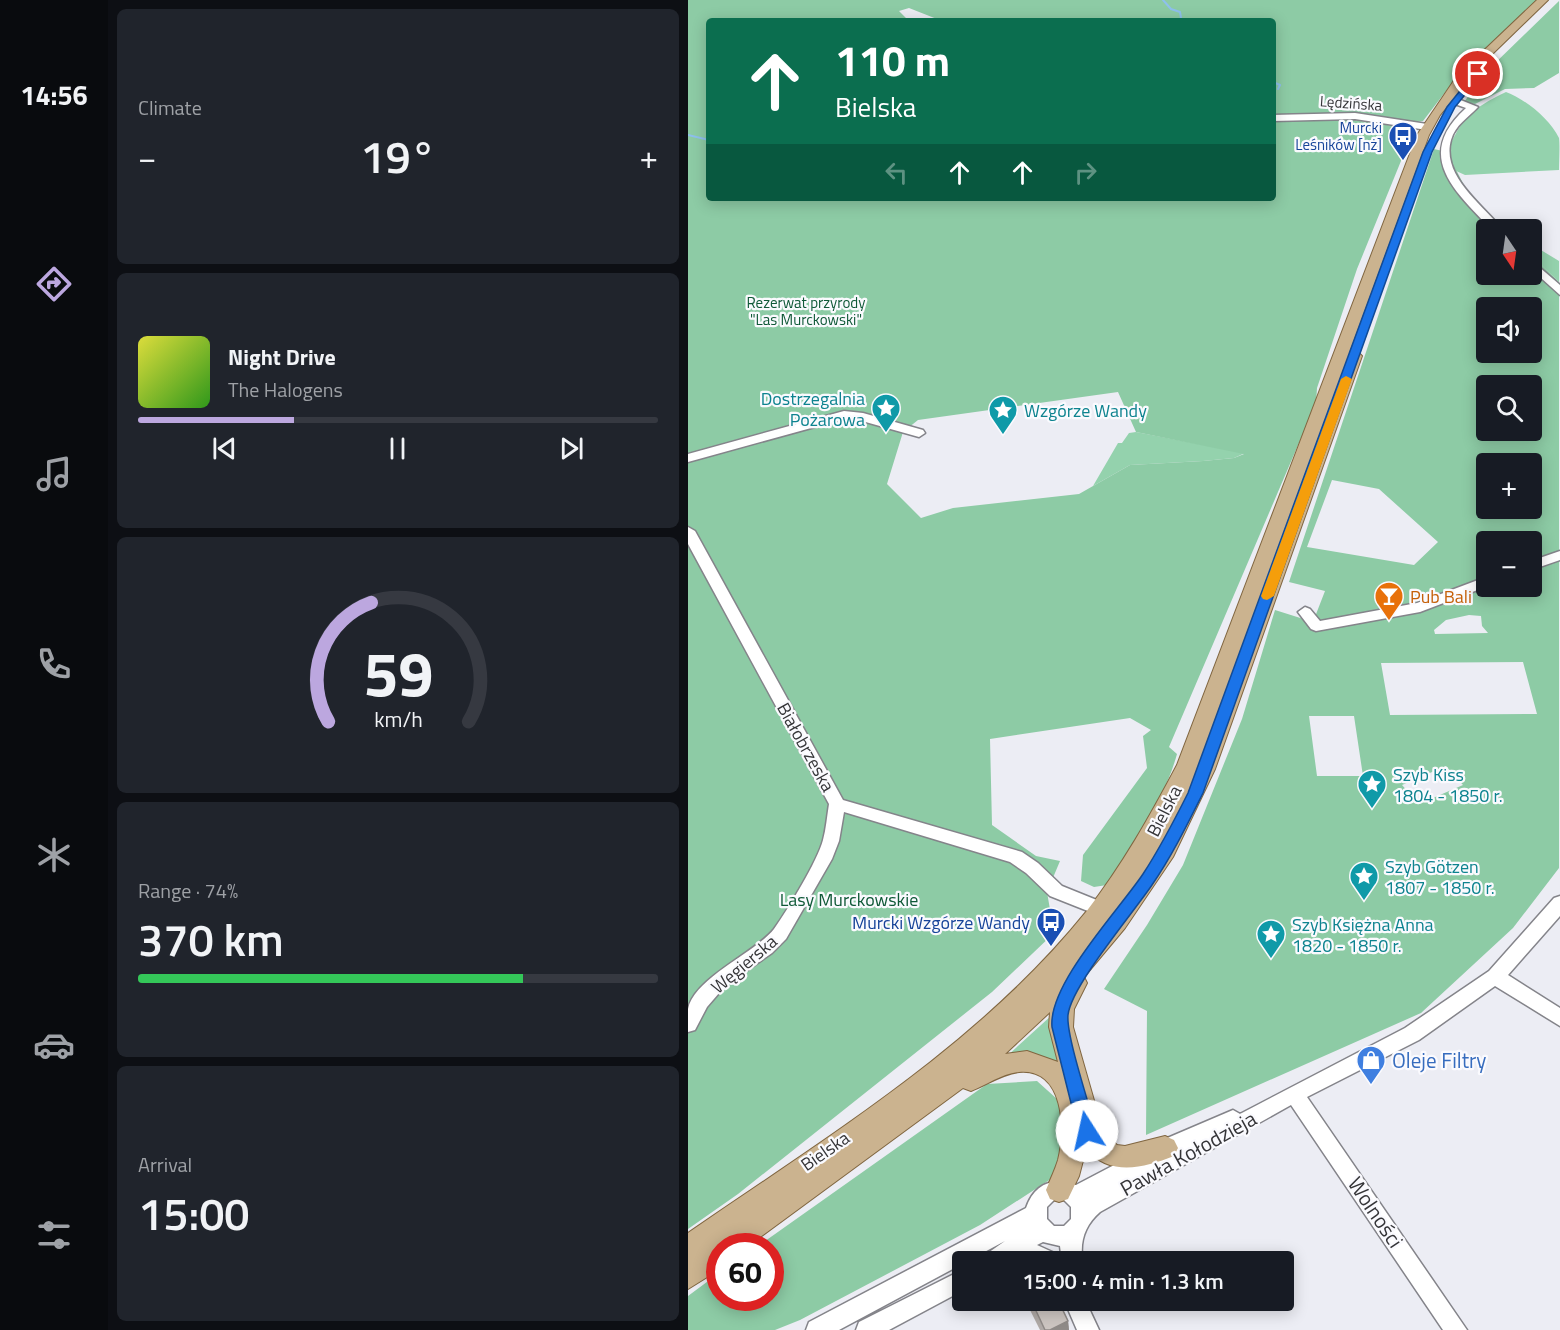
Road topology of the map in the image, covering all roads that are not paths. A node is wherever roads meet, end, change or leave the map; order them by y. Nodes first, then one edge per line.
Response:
1 (1543, 0) edge
2 (1554, 0) edge
3 (1455, 101) junction
4 (1276, 118) edge
5 (1427, 127) junction
6 (1487, 219) edge
7 (1542, 274) edge
8 (1560, 292) edge
9 (919, 433) dead end
10 (688, 458) edge
11 (688, 531) edge
12 (1560, 555) edge
13 (1542, 562) edge
14 (1476, 586) edge
15 (1304, 612) dead end
16 (837, 804) junction
17 (1560, 903) edge
18 (1103, 910) junction
19 (1095, 950) junction
20 (1495, 976) junction
21 (1560, 1018) edge
22 (688, 1024) edge
23 (1294, 1094) junction
24 (936, 1098) junction
25 (1086, 1121) junction
26 (1165, 1148) junction
27 (1073, 1205) junction
28 (1043, 1227) junction
29 (745, 1233) edge
30 (688, 1249) edge
31 (1006, 1251) edge
32 (1051, 1251) edge
33 (1071, 1251) edge
34 (706, 1262) edge
35 (688, 1276) edge
36 (952, 1285) edge
37 (1079, 1311) edge
38 (1089, 1311) edge
39 (817, 1330) edge
40 (867, 1330) edge
41 (1088, 1330) edge
42 (1098, 1330) edge
43 (1456, 1330) edge

1 - 5 main road, Bielska
2 - 3 main road, Bielska
3 - 6 street
3 - 19 main road, Bielska
4 - 5 street, Lędzińska
5 - 18 main road, Bielska
7 - 8 street
9 - 10 street
11 - 16 street, Białobrzeska
12 - 13 street
14 - 15 street
16 - 18 street, Białobrzeska
16 - 22 street, Węgierska
17 - 20 street, Pawła Kołodzieja
18 - 30 main road, Bielska
19 - 24 main road, Bielska
19 - 25 main road
20 - 21 street
20 - 23 street, Pawła Kołodzieja
23 - 26 street, Pawła Kołodzieja
23 - 27 street, Pawła Kołodzieja
23 - 43 street, Wolności
24 - 27 main road
24 - 29 main road, Bielska
25 - 26 main road
25 - 27 main road
26 - 27 street, Pawła Kołodzieja
27 - 28 street
27 - 28 street
27 - 33 street
28 - 31 street
28 - 32 street
28 - 39 street
34 - 35 main road
36 - 40 street
37 - 41 street
38 - 42 street

